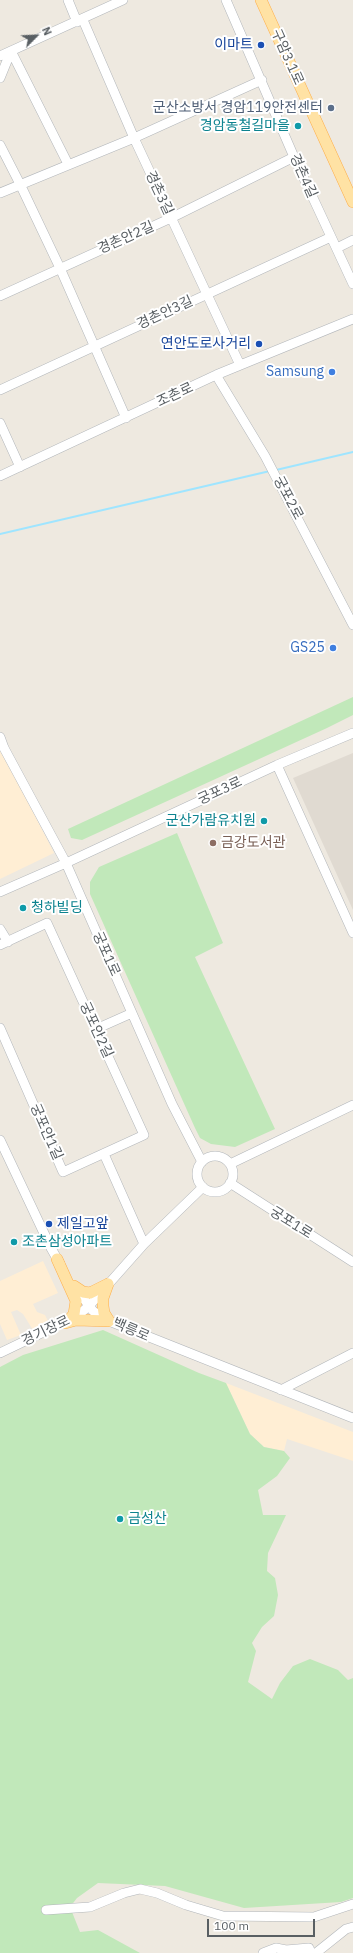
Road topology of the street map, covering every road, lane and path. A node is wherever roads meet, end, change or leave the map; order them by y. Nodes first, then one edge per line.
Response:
1 (68, 0) edge
2 (123, 0) edge
3 (226, 0) edge
4 (261, 0) edge
5 (80, 21) junction
6 (11, 50) junction
7 (0, 56) edge
8 (0, 78) edge
9 (262, 80) junction
10 (134, 138) junction
11 (0, 145) edge
12 (294, 157) junction
13 (68, 164) junction
14 (20, 184) junction
15 (0, 193) edge
16 (353, 202) edge
17 (171, 218) junction
18 (331, 237) junction
19 (353, 240) edge
20 (337, 248) junction
21 (60, 268) junction
22 (353, 284) edge
23 (206, 294) junction
24 (0, 296) edge
25 (353, 319) edge
26 (94, 347) junction
27 (240, 365) junction
28 (216, 375) junction
29 (0, 390) edge
30 (126, 418) junction
31 (0, 423) edge
32 (20, 467) junction
33 (0, 476) edge
34 (353, 626) edge
35 (353, 733) edge
36 (0, 736) edge
37 (2, 750) edge
38 (278, 765) junction
39 (66, 863) junction
40 (0, 892) edge
41 (0, 929) edge
42 (353, 933) edge
43 (4, 943) edge
44 (132, 1013) junction
45 (0, 1028) edge
46 (96, 1029) junction
47 (353, 1105) edge
48 (0, 1140) edge
49 (104, 1154) junction
50 (202, 1162) junction
51 (230, 1164) junction
52 (230, 1183) junction
53 (203, 1187) junction
54 (144, 1244) junction
55 (57, 1259) junction
56 (353, 1262) edge
57 (108, 1284) junction
58 (74, 1286) junction
59 (89, 1306) junction
60 (67, 1321) junction
61 (109, 1321) junction
62 (0, 1353) edge
63 (353, 1353) edge
64 (281, 1390) junction
65 (353, 1418) edge
66 (353, 1904) edge
67 (46, 1910) dead end
68 (353, 1927) edge
69 (263, 1953) edge
70 (311, 1953) edge
71 (316, 1953) edge

1 - 5 street, 경촌3길
2 - 5 street
3 - 9 street, 경촌4길
4 - 16 main road, 구암3.1로
5 - 6 street
5 - 10 street, 경촌3길
6 - 7 street
6 - 8 street
6 - 13 street
9 - 10 street
9 - 12 street, 경촌4길
10 - 13 street
10 - 17 street, 경촌3길
11 - 14 street
12 - 17 street, 경촌안2길
12 - 18 street, 경촌4길
13 - 14 street
14 - 15 street
14 - 21 street
17 - 21 street, 경촌안2길
17 - 23 street, 경촌3길
18 - 20 street, 경촌4길
18 - 23 street, 경촌안3길
19 - 20 street
20 - 22 street, 경촌4길
21 - 24 street, 경촌안2길
21 - 26 street
23 - 26 street, 경촌안3길
23 - 27 street, 경촌3길
25 - 27 street, 조촌로
26 - 29 street, 경촌안3길
26 - 30 street
27 - 28 street, 조촌로
28 - 30 street, 조촌로
28 - 34 street, 궁포2로
30 - 32 street, 조촌로
31 - 32 street
32 - 33 street, 조촌로
35 - 38 street, 궁포3로
36 - 37 street, 궁포1로
37 - 39 street, 궁포1로
38 - 39 street, 궁포3로
38 - 42 street
39 - 40 street, 궁포3로
39 - 44 street, 궁포1로
41 - 43 street
43 - 46 street, 궁포안2길
44 - 46 street
44 - 50 street, 궁포1로
45 - 49 street, 궁포안1길
46 - 49 street, 궁포안2길
47 - 51 street
48 - 55 street, 백릉로
49 - 54 street
50 - 51 street
50 - 53 street
51 - 52 street
52 - 53 street
52 - 56 street, 궁포1로
53 - 54 street, 경기장로
54 - 57 street, 경기장로
55 - 58 street, 백릉로
55 - 60 main road
57 - 58 main road
57 - 59 street, 경기장로
57 - 61 main road
58 - 59 street, 백릉로
59 - 60 street, 경기장로
59 - 61 street, 백릉로
60 - 61 main road
60 - 62 street, 경기장로
61 - 64 street, 백릉로
63 - 64 street
64 - 65 street, 백릉로
66 - 67 street
68 - 71 street
69 - 70 street

